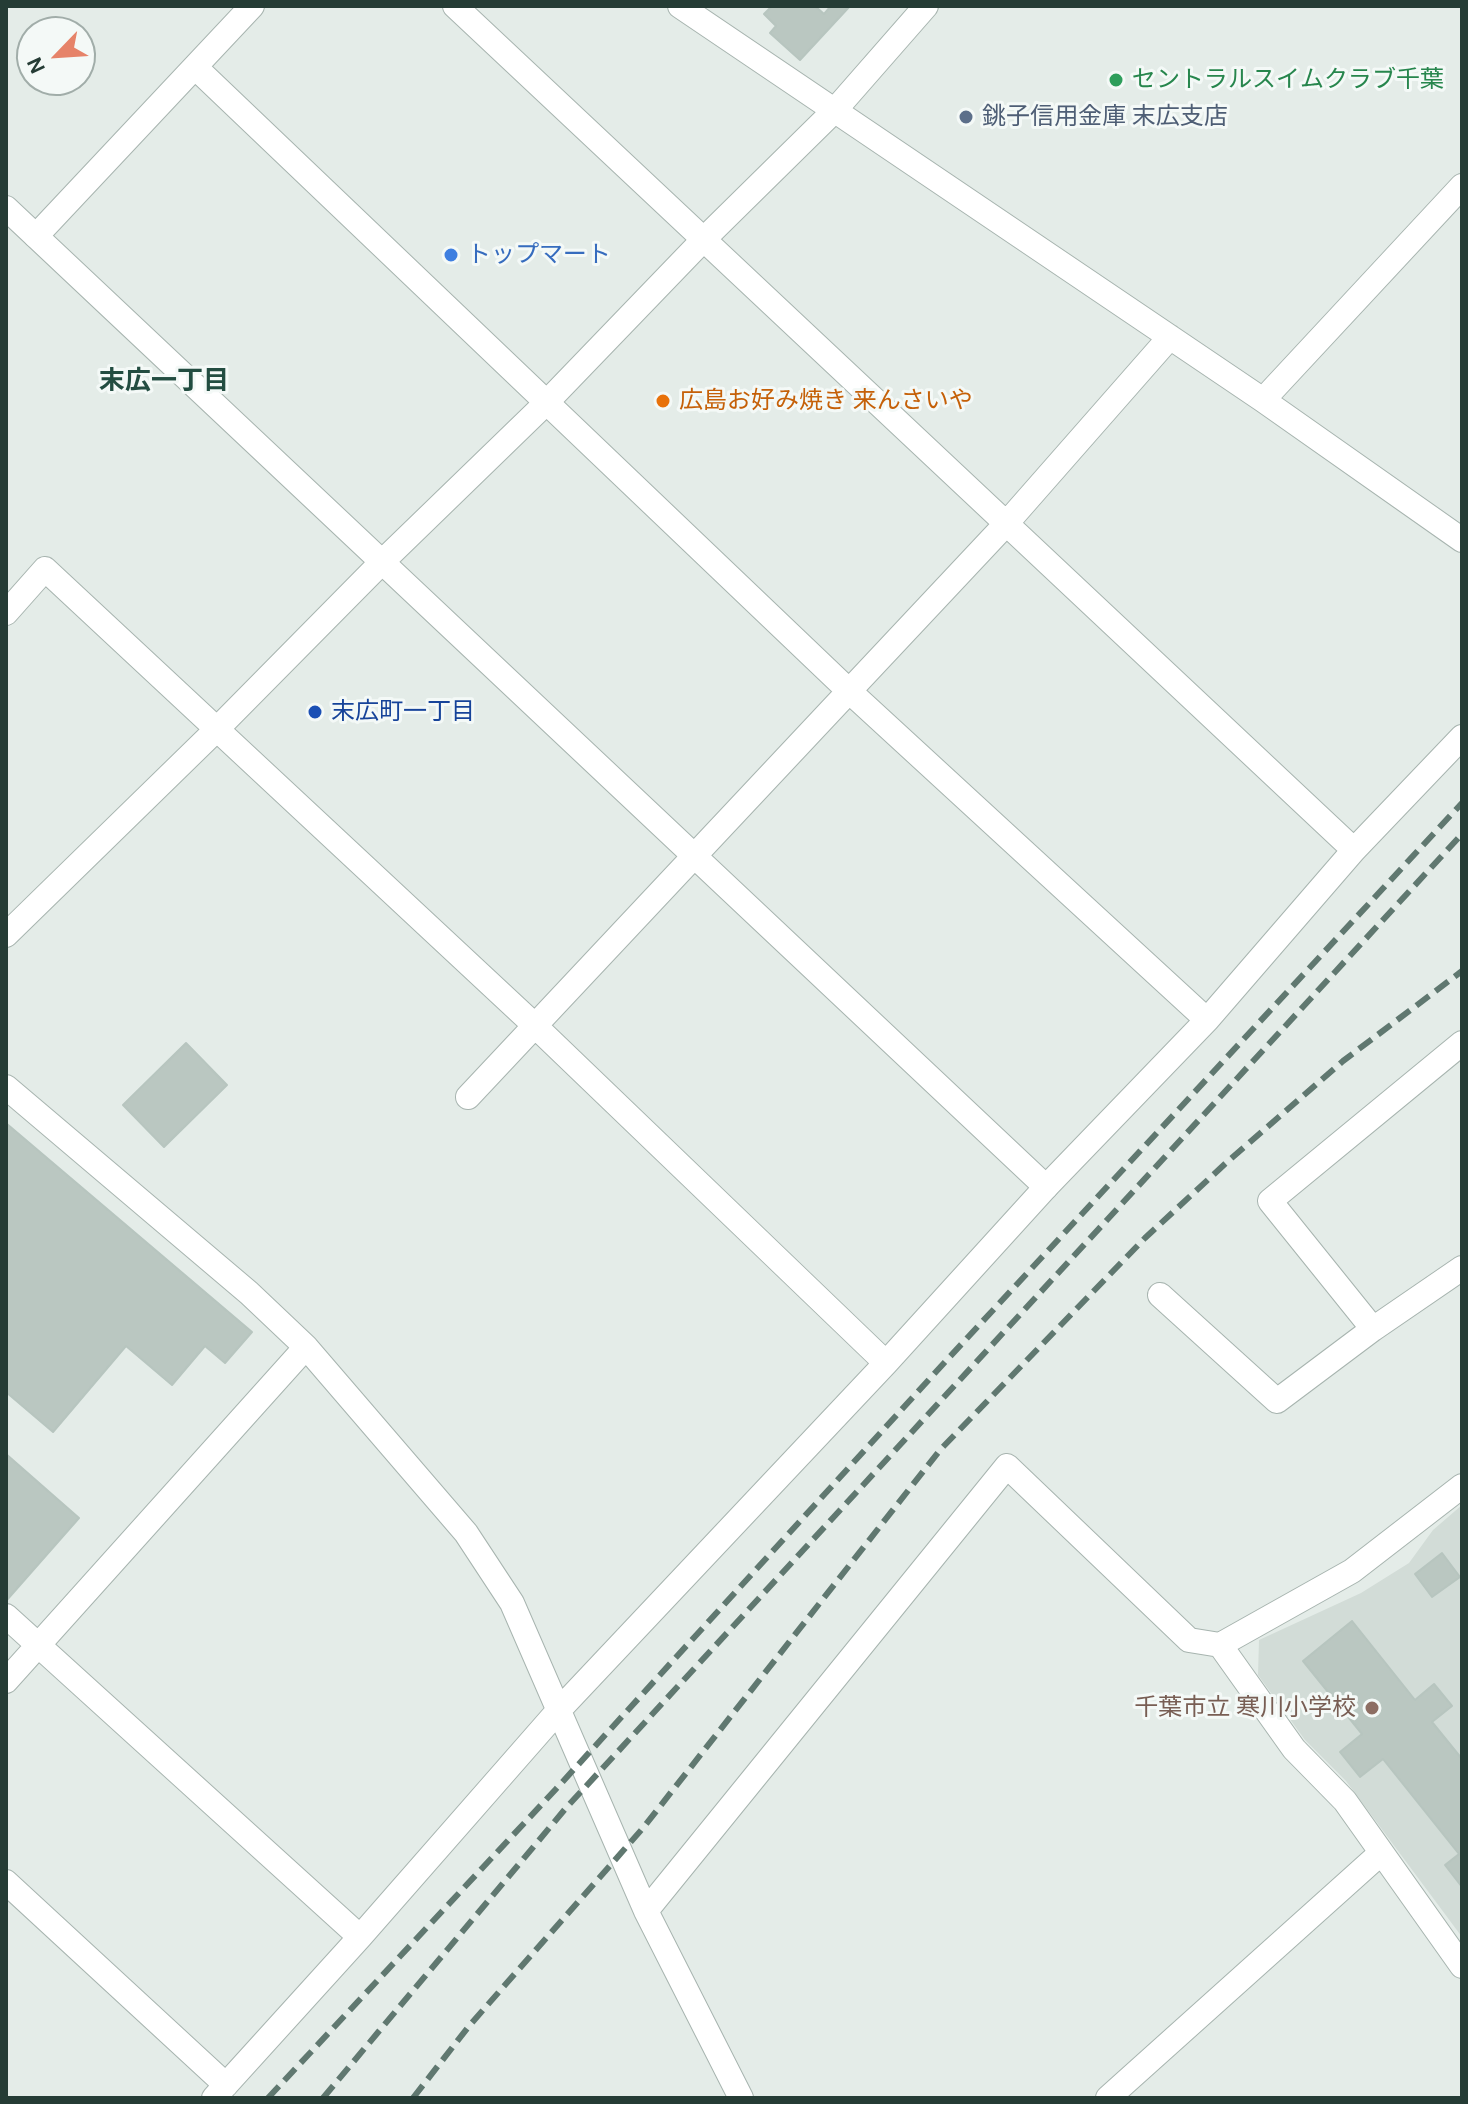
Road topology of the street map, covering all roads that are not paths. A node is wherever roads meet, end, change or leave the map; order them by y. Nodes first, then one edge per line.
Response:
1 (252, 6) edge
2 (455, 6) edge
3 (680, 6) edge
4 (926, 6) edge
5 (195, 67) junction
6 (835, 110) junction
7 (1462, 186) edge
8 (6, 208) edge
9 (36, 236) junction
10 (704, 239) junction
11 (1170, 337) junction
12 (1263, 400) junction
13 (546, 403) junction
14 (1005, 525) junction
15 (1462, 540) edge
16 (382, 562) junction
17 (6, 613) edge
18 (848, 690) junction
19 (216, 730) junction
20 (1462, 737) edge
21 (1354, 850) junction
22 (694, 856) junction
23 (6, 935) edge
24 (1207, 1020) junction
25 (535, 1026) junction
26 (1462, 1043) edge
27 (6, 1087) edge
28 (468, 1097) dead end
29 (1046, 1187) junction
30 (1462, 1268) edge
31 (1160, 1295) dead end
32 (1373, 1329) junction
33 (306, 1347) junction
34 (886, 1363) junction
35 (1462, 1486) edge
36 (6, 1616) edge
37 (1220, 1645) junction
38 (38, 1646) junction
39 (6, 1681) edge
40 (558, 1711) junction
41 (1381, 1853) junction
42 (6, 1882) edge
43 (646, 1911) junction
44 (360, 1937) junction
45 (1462, 1966) edge
46 (220, 2092) edge
47 (741, 2098) edge
48 (1108, 2098) edge

1 - 5 street
2 - 10 street
3 - 6 street
4 - 6 street
5 - 9 street
5 - 13 street
6 - 10 street
6 - 11 street
7 - 12 street
8 - 9 street
9 - 16 street
10 - 13 street
10 - 14 street
11 - 12 street
11 - 14 street
12 - 15 street
13 - 16 street
13 - 18 street
14 - 18 street
14 - 21 street
16 - 19 street
16 - 22 street
17 - 19 street
18 - 22 street
18 - 24 street
19 - 23 street
19 - 25 street
20 - 21 street
21 - 24 street
22 - 25 street
22 - 29 street
24 - 29 street
25 - 28 street
25 - 34 street
26 - 32 street
27 - 33 street
29 - 34 street
30 - 32 street
31 - 32 street
33 - 38 street
33 - 40 street
34 - 40 street
35 - 37 street
36 - 38 street
37 - 41 street
37 - 43 street
38 - 39 street
38 - 44 street
40 - 43 street
40 - 44 street
41 - 45 street
41 - 48 street
42 - 46 street
43 - 47 street
44 - 46 street

